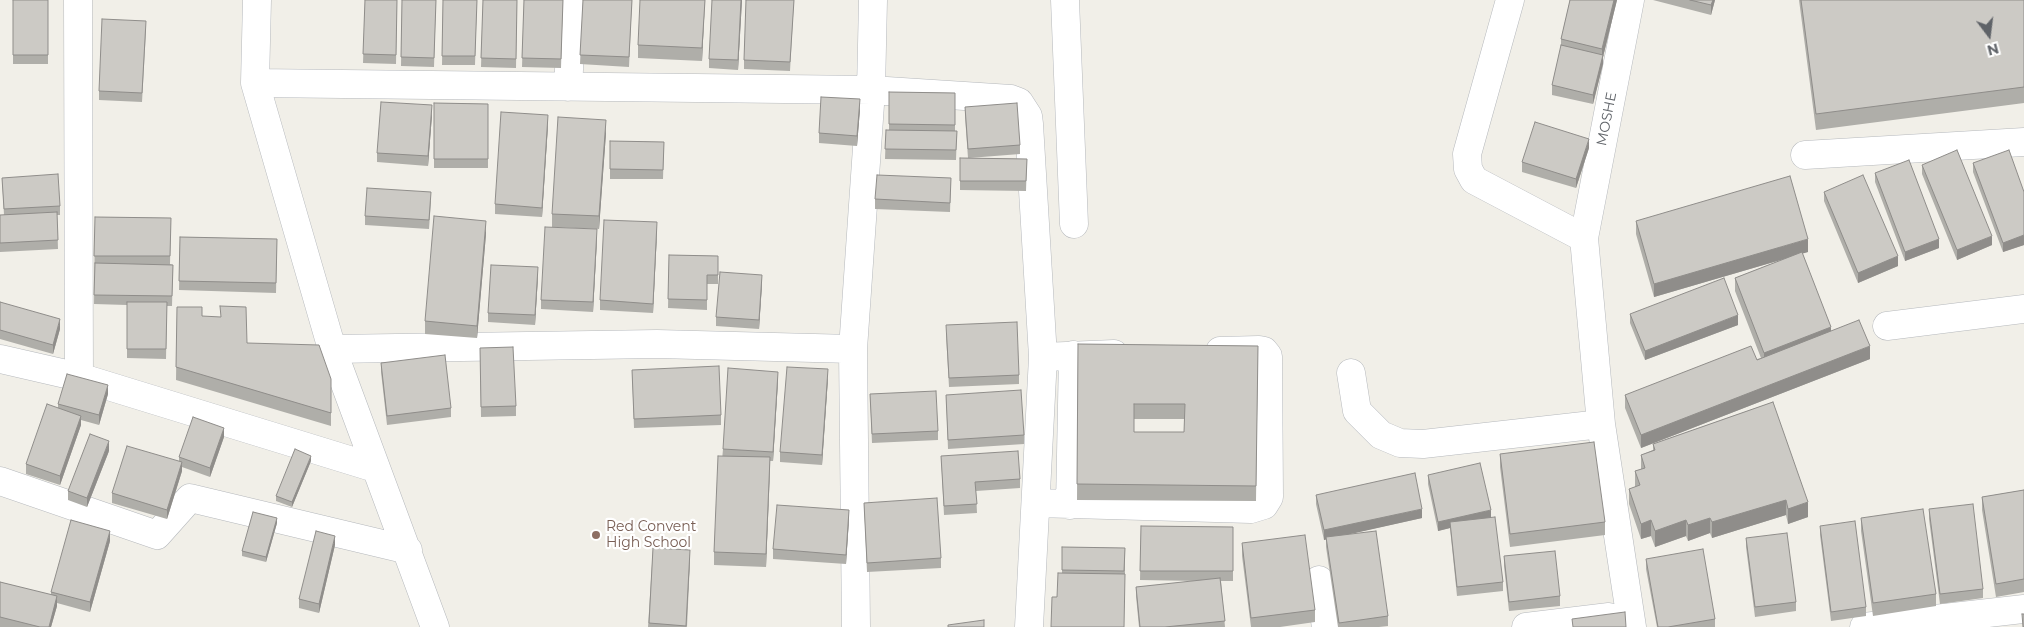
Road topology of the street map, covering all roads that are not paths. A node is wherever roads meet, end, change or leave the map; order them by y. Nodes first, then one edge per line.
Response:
1 (78, 0) edge
2 (257, 0) edge
3 (573, 0) edge
4 (873, 0) edge
5 (1065, 0) edge
6 (1510, 0) edge
7 (1630, 0) edge
8 (255, 83) junction
9 (568, 87) junction
10 (871, 90) junction
11 (2024, 142) edge
12 (1805, 155) dead end
13 (1074, 224) dead end
14 (1584, 238) junction
15 (2024, 309) edge
16 (1887, 326) dead end
17 (332, 349) junction
18 (853, 349) junction
19 (1191, 352) edge
20 (1142, 353) edge
21 (1073, 355) junction
22 (1044, 357) junction
23 (0, 359) edge
24 (1351, 373) dead end
25 (79, 377) junction
26 (1602, 424) junction
27 (375, 468) junction
28 (0, 481) edge
29 (1036, 503) junction
30 (1070, 505) junction
31 (408, 550) junction
32 (1319, 580) dead end
33 (2024, 609) edge
34 (1631, 621) edge
35 (436, 627) edge
36 (856, 627) edge
37 (1029, 627) edge
38 (1326, 627) edge
39 (1526, 627) edge
40 (1864, 627) edge

1 - 25 street
2 - 8 street
3 - 9 street
4 - 10 street
5 - 13 street
6 - 14 street
7 - 14 street, MOSHE
8 - 9 street
8 - 17 street
9 - 10 street
10 - 18 street
10 - 22 street
11 - 12 street
14 - 26 street, MOSHE
15 - 16 street
17 - 18 street
17 - 27 street
18 - 36 street
19 - 30 street
20 - 21 street
21 - 22 street
21 - 30 street
22 - 29 street
23 - 25 street
24 - 26 street
25 - 27 street
26 - 34 street, MOSHE
27 - 31 street
28 - 31 street
29 - 30 street
29 - 37 street
31 - 35 street
32 - 38 street
33 - 40 street
34 - 39 street

